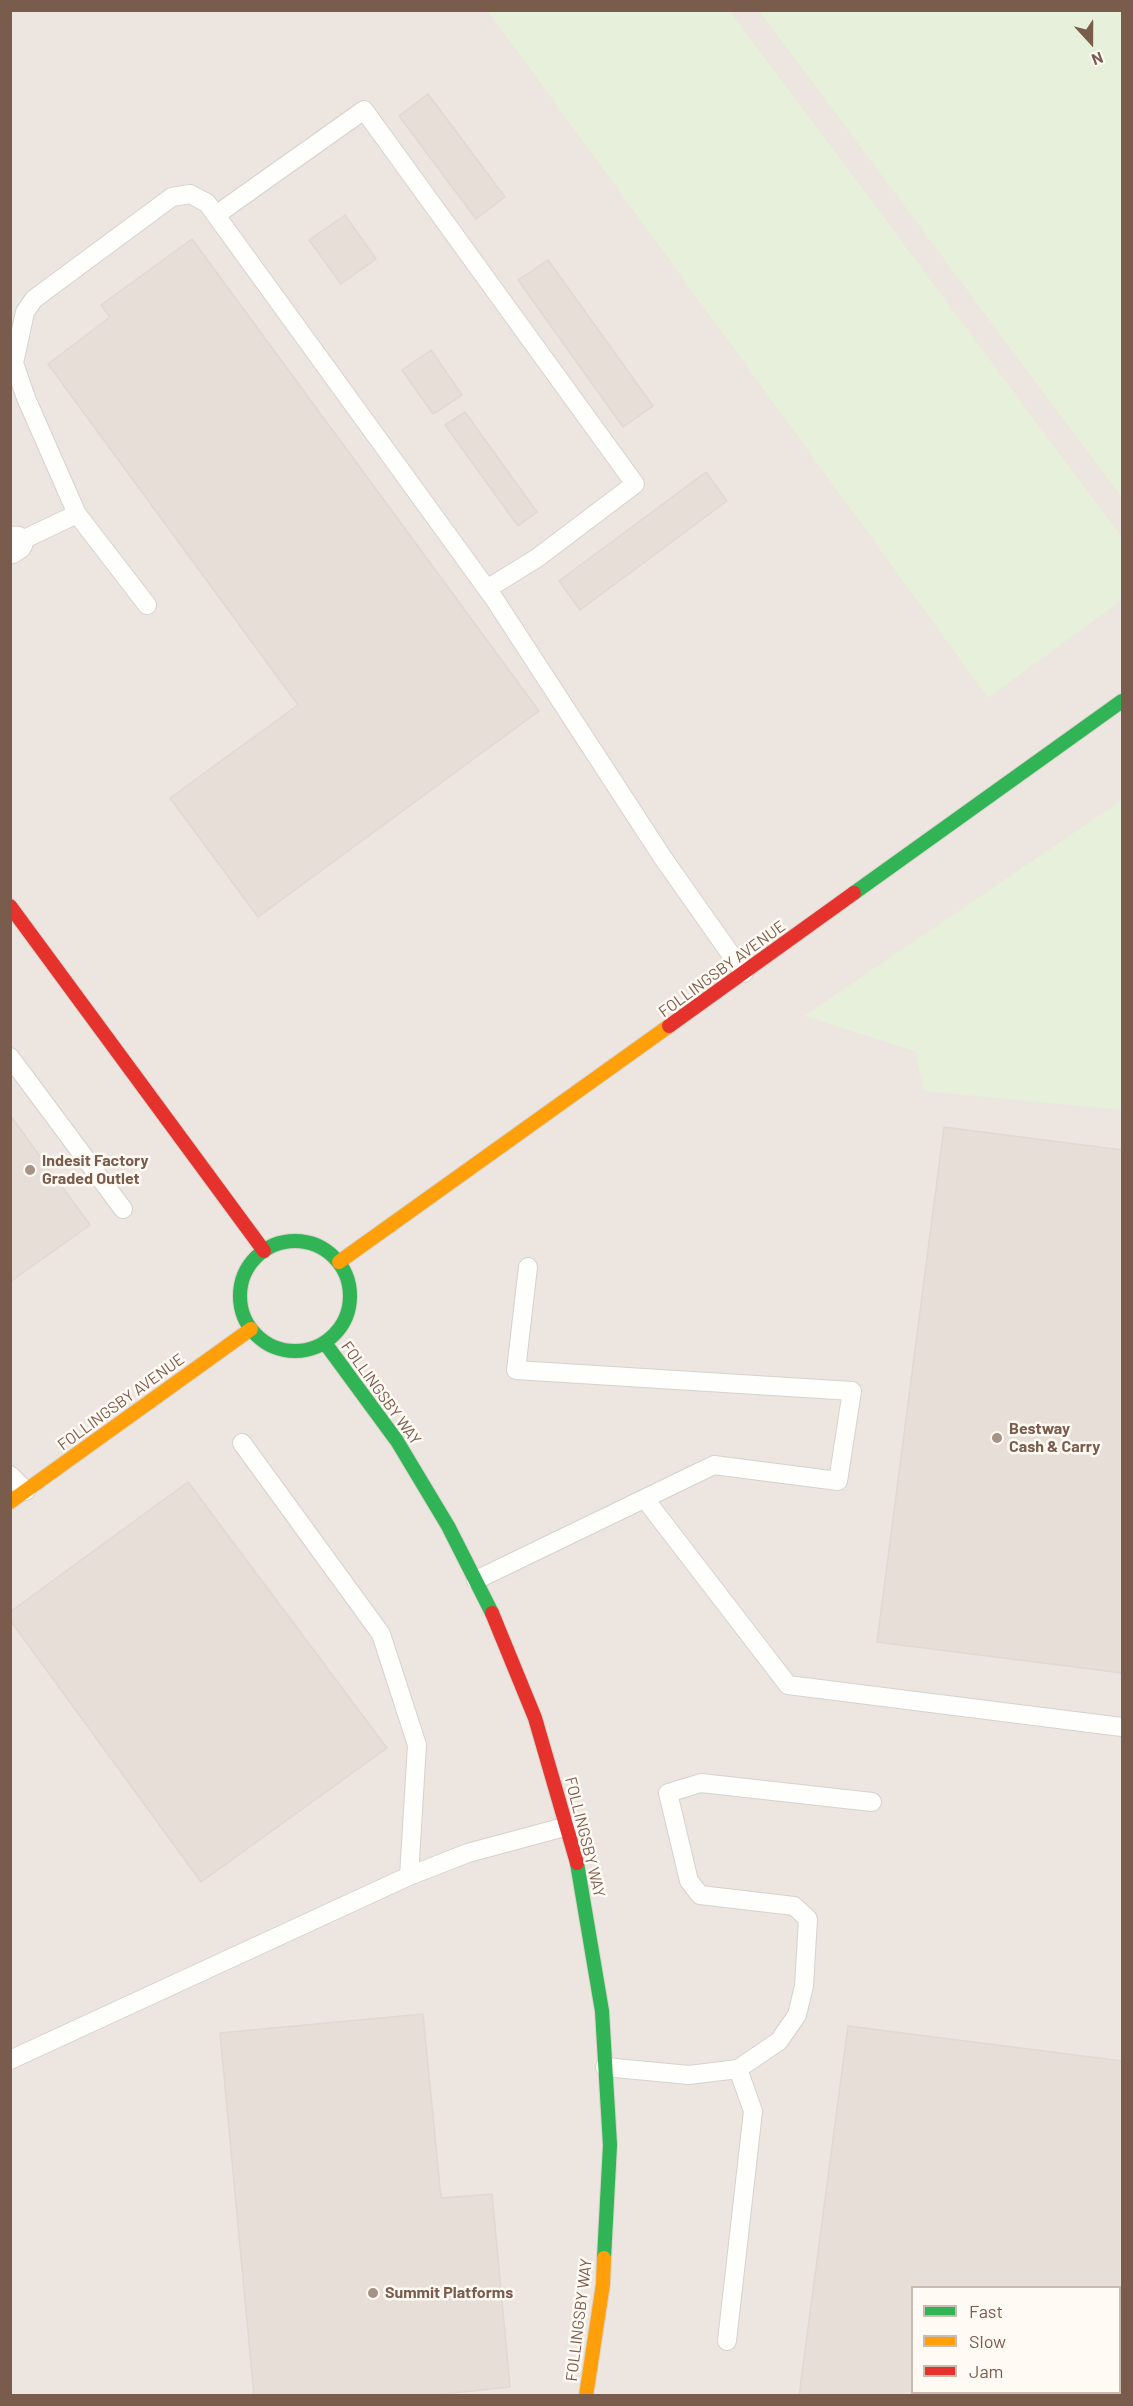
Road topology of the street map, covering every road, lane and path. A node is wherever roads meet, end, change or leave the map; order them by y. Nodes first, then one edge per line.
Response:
1 (216, 214) junction
2 (77, 514) junction
3 (14, 545) edge
4 (486, 588) junction
5 (147, 605) dead end
6 (1121, 706) edge
7 (10, 906) edge
8 (744, 973) junction
9 (10, 1057) edge
10 (123, 1209) dead end
11 (264, 1251) junction
12 (339, 1262) junction
13 (528, 1267) dead end
14 (251, 1329) junction
15 (324, 1343) junction
16 (242, 1443) dead end
17 (10, 1475) edge
18 (26, 1491) junction
19 (645, 1498) junction
20 (10, 1502) edge
21 (476, 1580) junction
22 (1122, 1727) edge
23 (872, 1802) dead end
24 (568, 1826) junction
25 (409, 1876) junction
26 (10, 2060) edge
27 (605, 2067) junction
28 (738, 2069) junction
29 (727, 2341) dead end
30 (586, 2396) edge

1 - 2 lane
1 - 4 lane
1 - 4 lane
2 - 3 lane
2 - 5 lane
4 - 8 lane
6 - 8 street, FOLLINGSBY AVENUE
7 - 11 street
8 - 12 street, FOLLINGSBY AVENUE
9 - 10 lane
11 - 12 street
11 - 14 street
12 - 15 street
13 - 19 lane
14 - 15 street
14 - 18 street, FOLLINGSBY AVENUE
15 - 21 street, FOLLINGSBY WAY
16 - 25 lane
17 - 18 lane
18 - 20 street, FOLLINGSBY AVENUE
19 - 21 lane
19 - 22 lane
21 - 24 street, FOLLINGSBY WAY
23 - 28 lane
24 - 25 lane
24 - 27 street, FOLLINGSBY WAY
25 - 26 lane
27 - 28 lane
27 - 30 street, FOLLINGSBY WAY
28 - 29 lane

